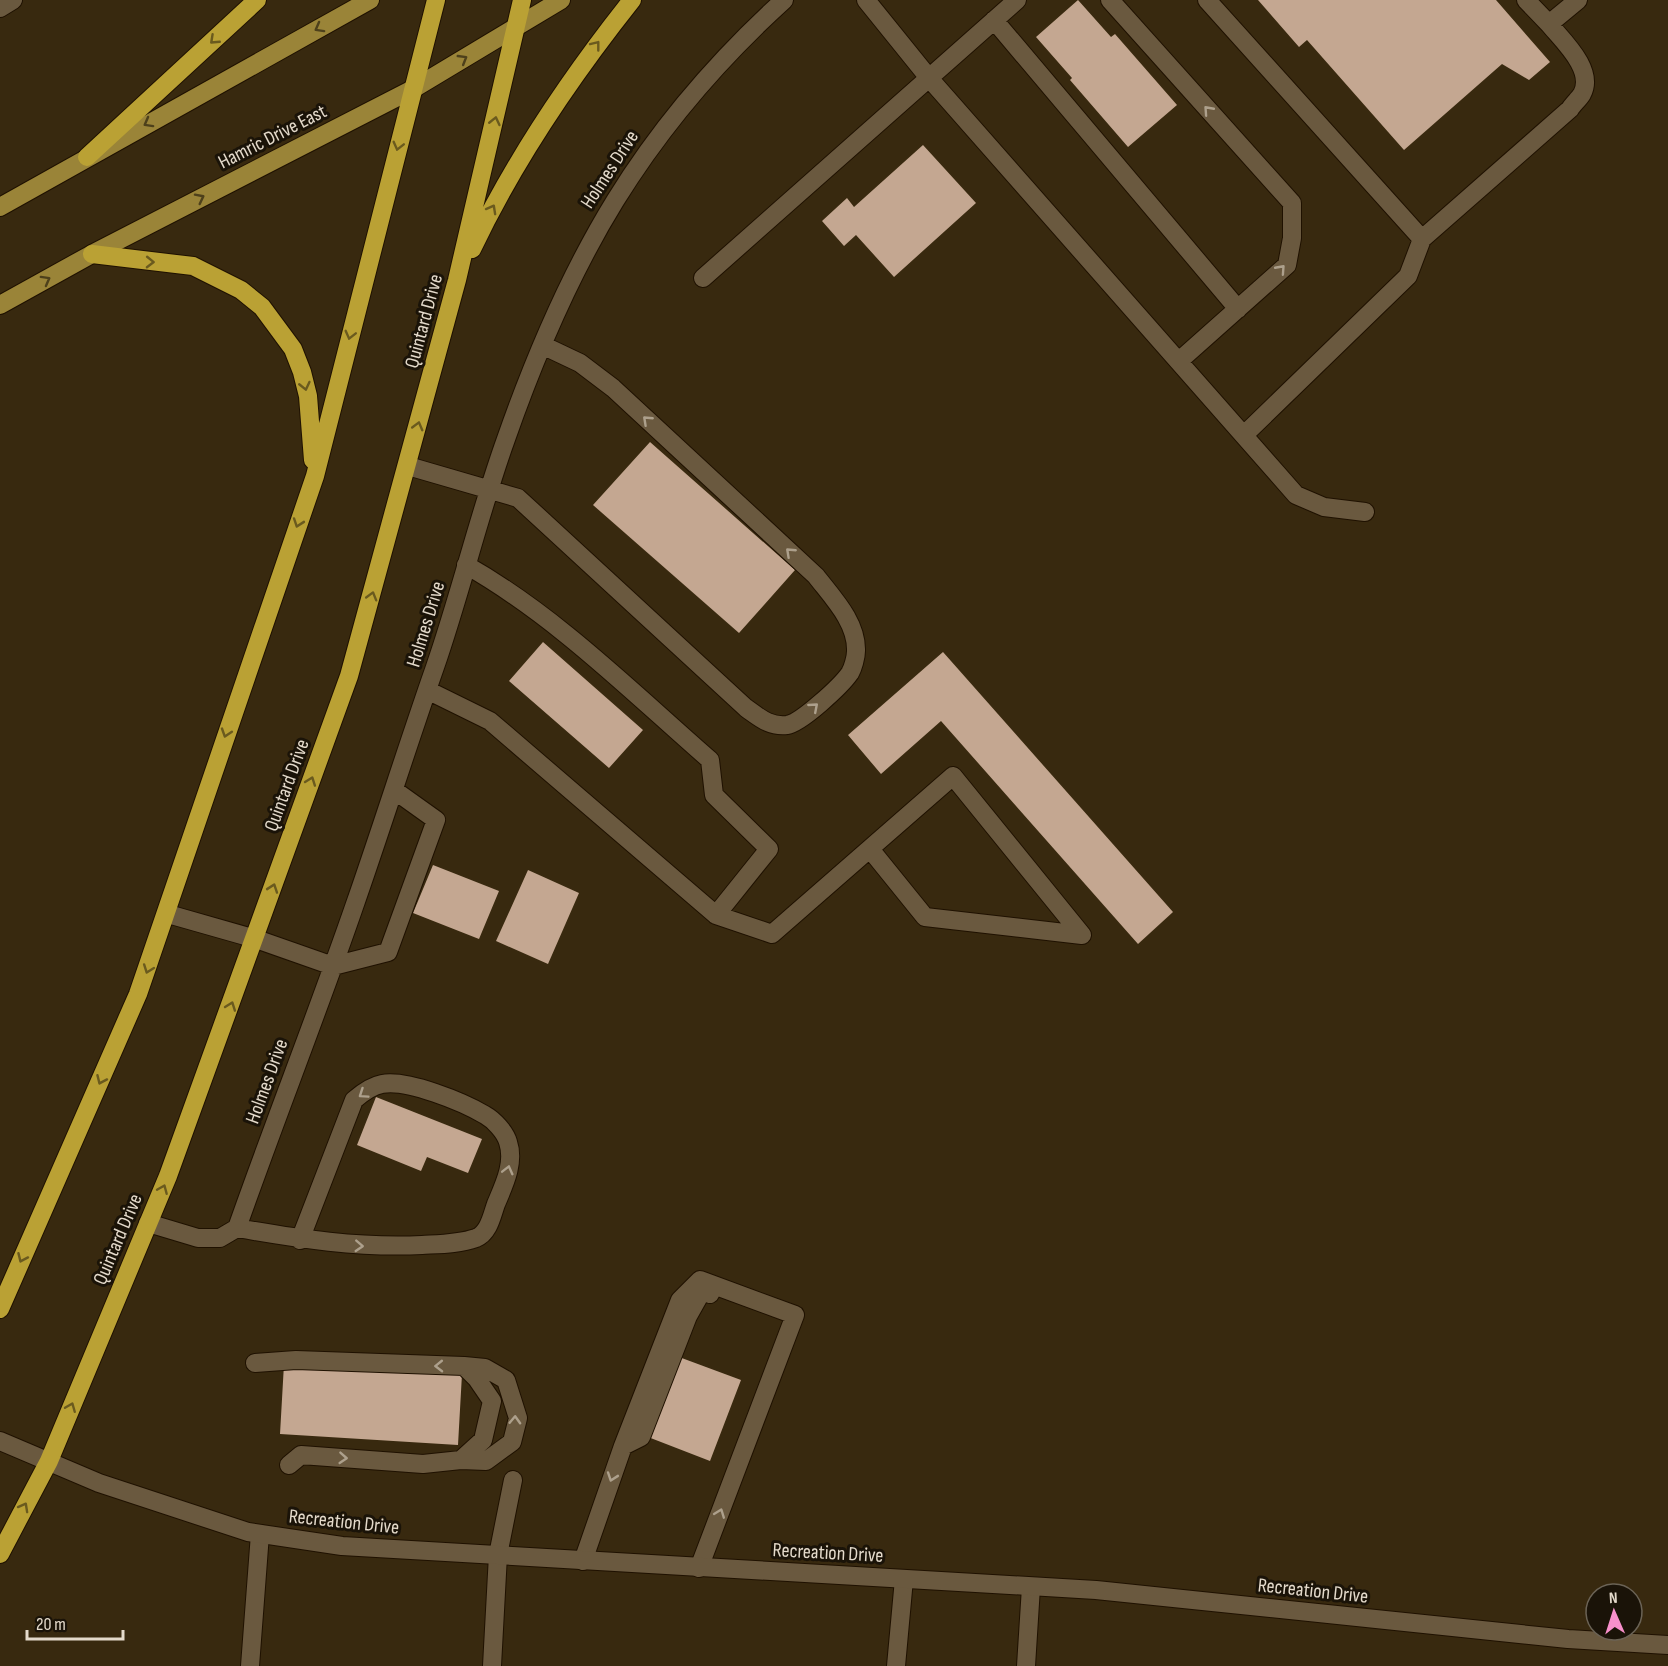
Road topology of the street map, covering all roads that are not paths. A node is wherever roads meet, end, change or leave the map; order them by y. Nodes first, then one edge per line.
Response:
1 (13, 0) edge
2 (257, 0) edge
3 (370, 0) edge
4 (436, 0) edge
5 (522, 0) edge
6 (561, 0) edge
7 (632, 0) edge
8 (784, 0) edge
9 (866, 0) edge
10 (1017, 0) edge
11 (1110, 0) edge
12 (1207, 0) edge
13 (1526, 0) edge
14 (1578, 0) edge
15 (0, 8) edge
16 (994, 20) junction
17 (1549, 24) junction
18 (516, 26) junction
19 (929, 78) junction
20 (413, 89) junction
21 (87, 157) junction
22 (0, 207) edge
23 (1422, 239) junction
24 (92, 254) junction
25 (703, 278) dead end
26 (457, 280) junction
27 (0, 305) edge
28 (1238, 309) junction
29 (542, 345) junction
30 (1179, 361) junction
31 (1244, 435) junction
32 (408, 466) junction
33 (315, 476) junction
34 (489, 490) junction
35 (1365, 512) dead end
36 (466, 565) junction
37 (427, 690) junction
38 (394, 790) junction
39 (870, 849) junction
40 (168, 914) junction
41 (716, 915) junction
42 (256, 939) junction
43 (333, 966) junction
44 (148, 1223) junction
45 (237, 1228) junction
46 (300, 1240) junction
47 (0, 1309) edge
48 (255, 1364) dead end
49 (464, 1366) junction
50 (0, 1441) edge
51 (461, 1460) junction
52 (49, 1461) junction
53 (289, 1465) dead end
54 (513, 1480) dead end
55 (260, 1534) junction
56 (0, 1554) edge
57 (498, 1555) junction
58 (583, 1561) junction
59 (699, 1568) junction
60 (904, 1579) junction
61 (1031, 1587) junction
62 (1668, 1644) edge
63 (250, 1666) edge
64 (492, 1666) edge
65 (896, 1666) edge
66 (1026, 1666) edge

1 - 15 street
2 -> 21 highway
3 -> 21 main road
4 - 20 highway
5 - 18 highway, Quintard Drive
6 - 18 main road, Hamric Drive East
26 -> 7 highway
8 - 29 street, Holmes Drive
9 - 19 street
10 - 16 street
28 -> 11 street
12 - 23 street
13 - 17 street
14 - 17 street
16 - 19 street
16 - 28 street
17 - 23 street
20 -> 18 main road, Hamric Drive East
26 -> 18 highway, Quintard Drive
19 - 25 street
19 - 30 street
24 -> 20 main road, Hamric Drive East
20 -> 33 highway
21 - 22 main road
23 - 31 street
27 -> 24 main road, Hamric Drive East
24 -> 33 highway
32 -> 26 highway, Quintard Drive
28 - 30 street
29 - 34 street, Holmes Drive
34 -> 29 street
30 - 31 street
31 - 35 street
32 - 34 street
42 -> 32 highway, Quintard Drive
33 -> 40 highway
34 - 36 street, Holmes Drive
36 - 37 street, Holmes Drive
36 - 41 street
37 - 38 street, Holmes Drive
37 - 41 street
38 - 43 street, Holmes Drive
38 - 43 street
39 - 39 street
39 - 41 street
40 - 42 street
40 -> 47 highway
42 - 43 street
44 -> 42 highway, Quintard Drive
43 - 45 street, Holmes Drive
44 - 45 street
52 -> 44 highway, Quintard Drive
45 - 46 street
46 -> 46 street
49 -> 48 street
49 - 51 street
51 -> 49 street
50 - 52 street, Recreation Drive
53 -> 51 street
52 - 55 street, Recreation Drive
56 -> 52 highway, Quintard Drive
54 - 57 street
55 - 57 street, Recreation Drive
55 - 63 street
57 - 58 street, Recreation Drive
57 - 64 street
58 - 59 street, Recreation Drive
59 -> 58 street
59 - 60 street, Recreation Drive
60 - 61 street, Recreation Drive
60 - 65 street
61 - 62 street, Recreation Drive
61 - 66 street

